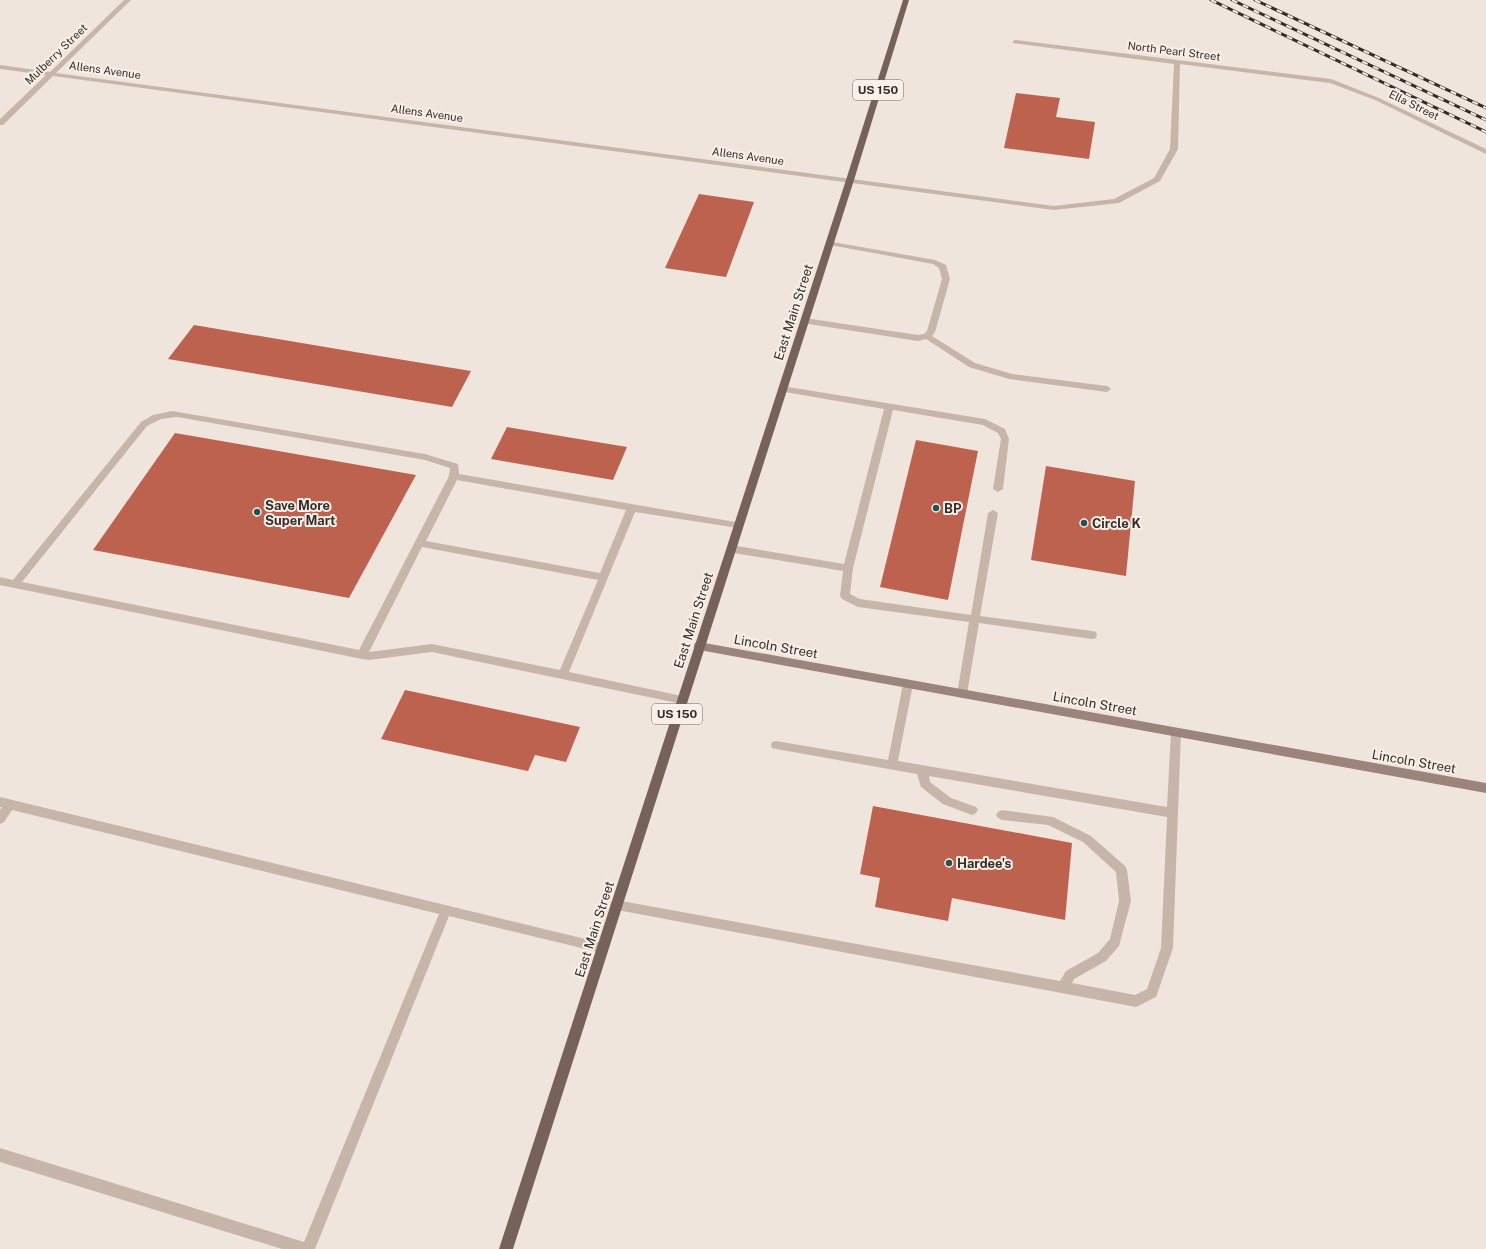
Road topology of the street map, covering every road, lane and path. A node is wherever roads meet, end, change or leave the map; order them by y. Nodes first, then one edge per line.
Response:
1 (128, 0) edge
2 (906, 0) edge
3 (1015, 42) dead end
4 (1177, 62) junction
5 (0, 67) edge
6 (51, 74) junction
7 (1331, 81) joint
8 (0, 123) edge
9 (1486, 152) edge
10 (850, 180) junction
11 (830, 243) junction
12 (805, 321) junction
13 (927, 336) junction
14 (782, 389) junction
15 (1107, 389) dead end
16 (889, 407) junction
17 (454, 476) junction
18 (998, 489) dead end
19 (632, 508) junction
20 (993, 513) dead end
21 (738, 525) junction
22 (419, 543) junction
23 (731, 549) junction
24 (848, 568) junction
25 (603, 577) junction
26 (0, 581) edge
27 (15, 584) junction
28 (975, 619) junction
29 (1092, 635) dead end
30 (699, 646) junction
31 (362, 655) junction
32 (563, 675) junction
33 (908, 684) junction
34 (962, 694) junction
35 (682, 700) junction
36 (1176, 732) junction
37 (776, 745) dead end
38 (892, 765) junction
39 (922, 770) junction
40 (1486, 788) edge
41 (5, 803) edge
42 (972, 810) dead end
43 (1172, 813) junction
44 (1002, 814) dead end
45 (0, 819) edge
46 (616, 905) junction
47 (446, 910) junction
48 (602, 948) junction
49 (1063, 988) junction
50 (0, 1155) edge
51 (304, 1249) edge
52 (308, 1249) edge
53 (506, 1249) edge

1 - 6 street, Mulberry Street
2 - 10 main road, East Main Street / US 150
3 - 4 street, North Pearl Street
4 - 7 street, North Pearl Street
4 - 10 street, Allens Avenue
5 - 6 street, Allens Avenue
6 - 8 street, Mulberry Street
6 - 10 street, Allens Avenue
7 - 9 street, Ella Street
10 - 11 main road, East Main Street / US 150
11 - 12 main road, East Main Street / US 150
11 - 13 street
12 - 13 street
12 - 14 main road, East Main Street / US 150
13 - 15 street
14 - 16 street
14 - 21 main road, East Main Street / US 150
16 - 18 street
16 - 24 street
17 - 19 street
17 - 22 street
17 - 27 street
19 - 21 street
19 - 25 street
20 - 28 street
21 - 23 main road, East Main Street / US 150
22 - 25 street
22 - 31 street
23 - 24 street
23 - 30 main road, East Main Street / US 150
24 - 28 street
25 - 32 street
26 - 27 street
27 - 31 street
28 - 29 street
28 - 34 street
30 - 33 street, Lincoln Street
30 - 35 main road, East Main Street / US 150
31 - 32 street
32 - 35 street
33 - 34 street, Lincoln Street
33 - 38 street
34 - 36 street, Lincoln Street
35 - 46 main road, East Main Street / US 150
36 - 40 street, Lincoln Street
36 - 43 street
37 - 38 street
38 - 39 street
39 - 42 street
39 - 43 street
41 - 45 street
41 - 47 street
43 - 49 street
44 - 49 street
46 - 48 main road, East Main Street / US 150
46 - 49 street
47 - 48 street
47 - 52 street
48 - 53 main road, East Main Street / US 150
50 - 51 street

